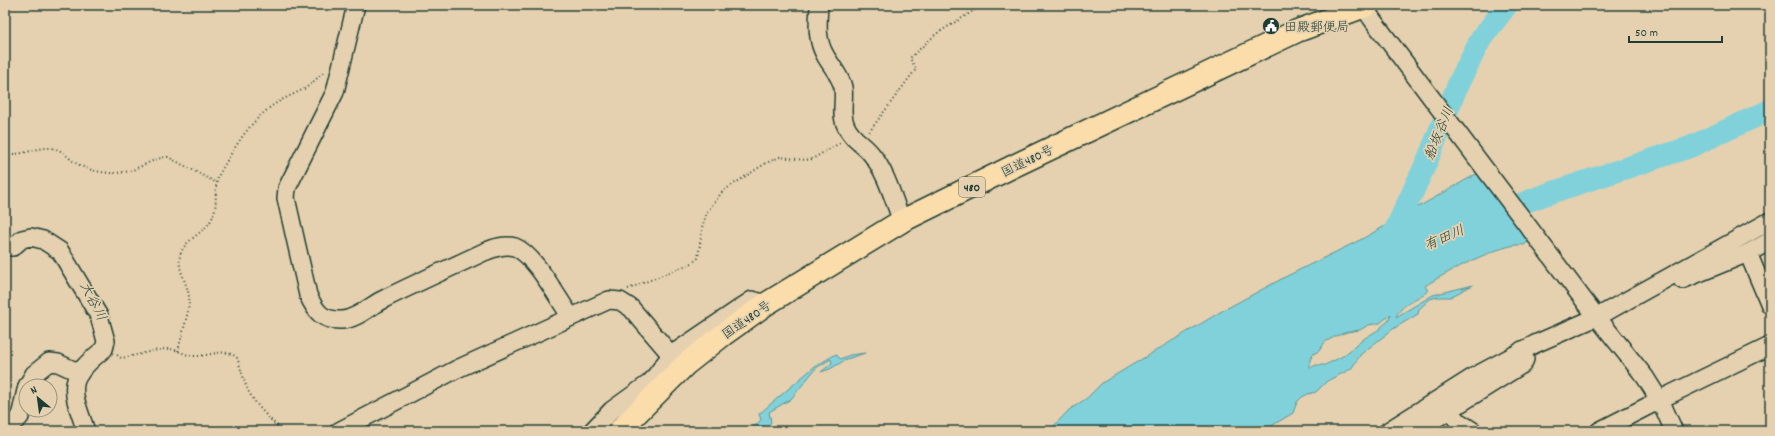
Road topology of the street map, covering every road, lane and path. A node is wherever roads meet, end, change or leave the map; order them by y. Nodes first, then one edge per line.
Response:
1 (356, 5) edge
2 (819, 5) edge
3 (983, 5) edge
4 (1368, 10) edge
5 (344, 53) junction
6 (856, 139) junction
7 (5, 153) edge
8 (215, 182) junction
9 (902, 221) junction
10 (1770, 221) edge
11 (1770, 241) edge
12 (5, 247) edge
13 (1748, 253) junction
14 (1656, 285) junction
15 (609, 300) junction
16 (766, 304) junction
17 (1770, 305) edge
18 (1593, 312) junction
19 (571, 317) junction
20 (1770, 346) edge
21 (104, 349) junction
22 (1522, 350) junction
23 (178, 351) junction
24 (670, 355) junction
25 (80, 373) junction
26 (32, 378) edge
27 (653, 388) junction
28 (1667, 396) dead end
29 (1652, 404) dead end
30 (1449, 411) junction
31 (19, 418) edge
32 (5, 429) edge
33 (86, 431) edge
34 (284, 431) edge
35 (339, 431) edge
36 (592, 431) edge
37 (619, 431) edge
38 (1388, 431) edge
39 (1416, 431) edge
40 (1473, 431) edge
41 (1599, 431) edge
42 (1674, 431) edge

1 - 5 street
2 - 6 street
3 - 6 path
4 - 9 highway, 国道480号 / 480
4 - 18 street
5 - 8 path
5 - 19 street
6 - 9 street
6 - 15 path
7 - 8 path
8 - 23 path
9 - 16 highway, 国道480号 / 480
10 - 14 street
11 - 13 street
12 - 21 street
13 - 14 street
13 - 17 street
14 - 18 street
15 - 19 street
15 - 24 street
16 - 24 street
16 - 27 highway, 国道480号 / 480
18 - 22 street
18 - 42 street
19 - 35 street
20 - 28 street
21 - 23 path
21 - 25 street
22 - 30 street
22 - 38 street
23 - 34 path
24 - 27 street
25 - 26 street
25 - 33 street
27 - 36 street
27 - 37 highway, 国道480号 / 480
29 - 41 street
30 - 39 street
30 - 40 street
31 - 32 street

